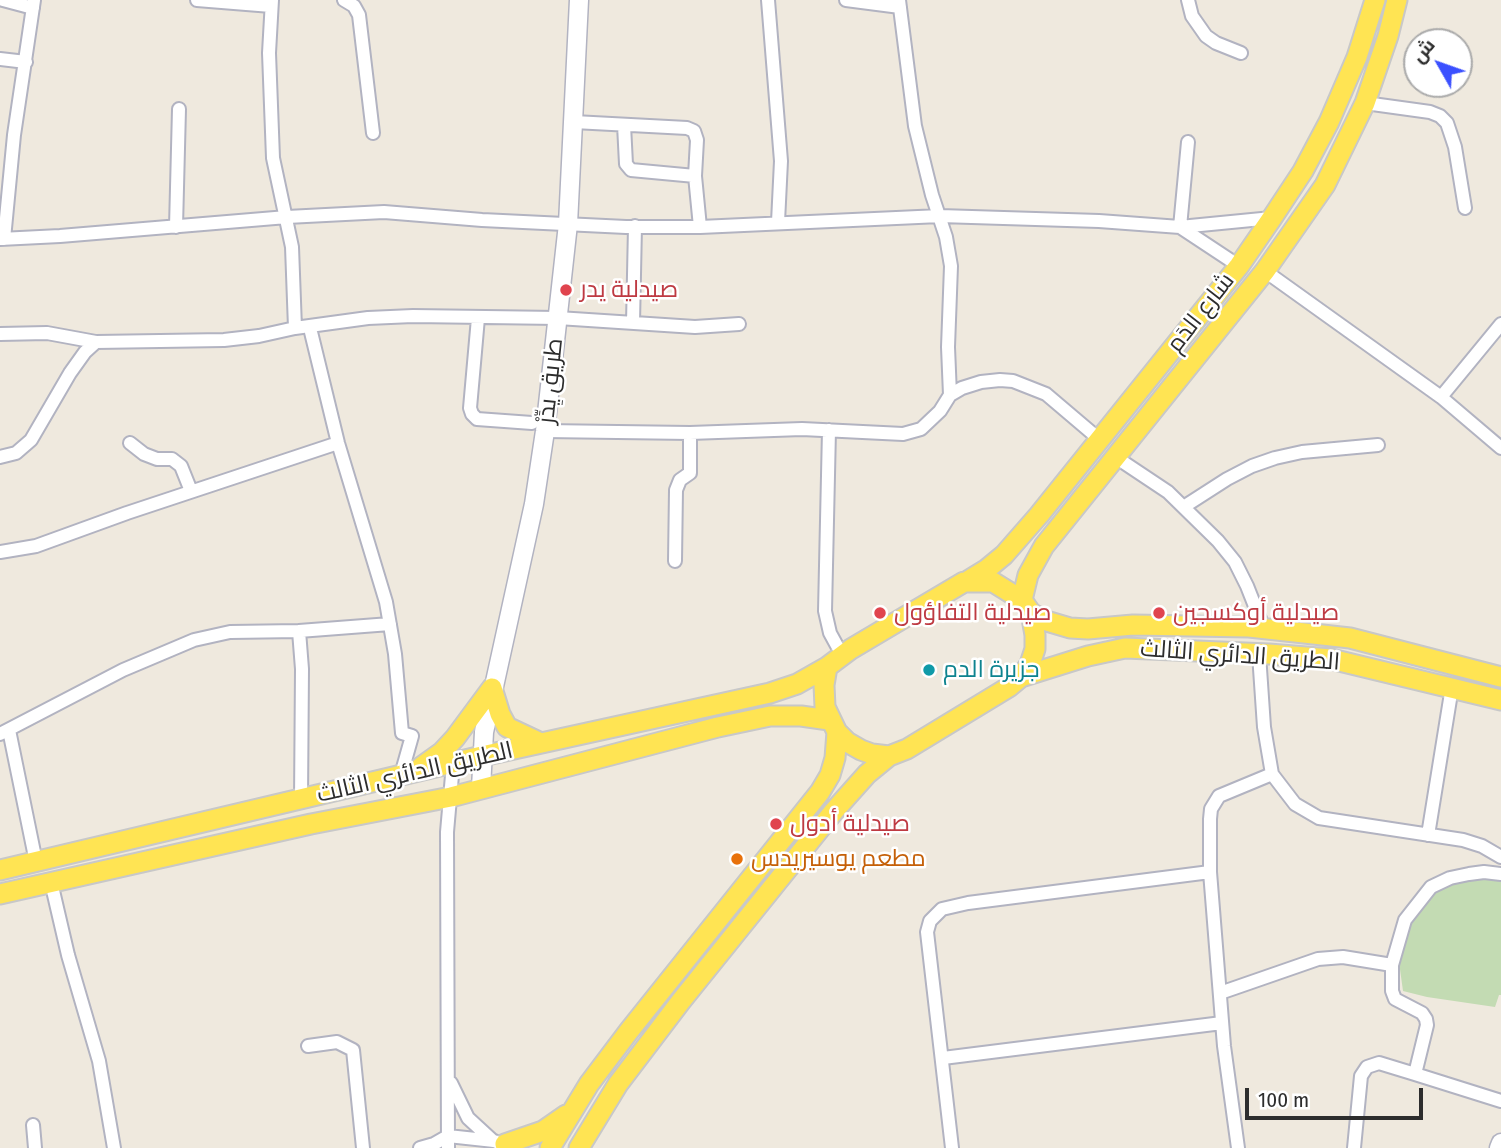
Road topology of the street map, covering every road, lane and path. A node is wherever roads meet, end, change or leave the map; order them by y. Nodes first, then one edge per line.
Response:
1 (3, 0) edge
2 (197, 0) edge
3 (344, 0) edge
4 (579, 0) edge
5 (768, 0) edge
6 (846, 0) edge
7 (1188, 0) edge
8 (1375, 0) edge
9 (1397, 0) edge
10 (271, 3) edge
11 (34, 4) edge
12 (900, 4) edge
13 (1241, 52) dead end
14 (0, 59) edge
15 (26, 62) junction
16 (1365, 103) junction
17 (178, 109) dead end
18 (573, 122) junction
19 (624, 125) junction
20 (373, 133) dead end
21 (1188, 142) dead end
22 (695, 176) junction
23 (1465, 208) dead end
24 (940, 216) junction
25 (287, 217) junction
26 (1272, 218) junction
27 (778, 222) junction
28 (568, 224) junction
29 (635, 226) junction
30 (176, 227) junction
31 (699, 227) junction
32 (1180, 227) junction
33 (2, 239) edge
34 (1238, 266) junction
35 (1265, 271) junction
36 (558, 317) junction
37 (478, 318) junction
38 (633, 323) junction
39 (739, 324) dead end
40 (1501, 324) edge
41 (310, 327) junction
42 (295, 328) junction
43 (0, 334) edge
44 (96, 342) junction
45 (950, 395) junction
46 (1440, 397) junction
47 (538, 427) junction
48 (829, 430) junction
49 (690, 433) junction
50 (1100, 439) junction
51 (130, 443) dead end
52 (338, 443) junction
53 (1378, 445) dead end
54 (1501, 448) edge
55 (0, 457) edge
56 (1117, 458) junction
57 (191, 491) junction
58 (1185, 506) junction
59 (0, 552) edge
60 (675, 561) dead end
61 (964, 582) junction
62 (1027, 606) junction
63 (390, 624) junction
64 (1264, 629) junction
65 (299, 631) junction
66 (1259, 654) junction
67 (834, 661) junction
68 (1021, 677) junction
69 (1501, 677) edge
70 (1452, 687) junction
71 (492, 688) junction
72 (1501, 700) edge
73 (833, 726) junction
74 (2, 733) edge
75 (541, 743) junction
76 (889, 755) junction
77 (482, 756) junction
78 (453, 764) junction
79 (407, 774) junction
80 (1272, 774) junction
81 (481, 788) junction
82 (451, 797) junction
83 (301, 800) junction
84 (1428, 835) junction
85 (1501, 857) edge
86 (36, 862) junction
87 (0, 870) edge
88 (1210, 872) junction
89 (1501, 874) edge
90 (51, 882) junction
91 (0, 894) edge
92 (1392, 965) junction
93 (1220, 993) junction
94 (1222, 1023) junction
95 (308, 1046) dead end
96 (943, 1058) junction
97 (448, 1067) junction
98 (1415, 1074) junction
99 (1501, 1101) edge
100 (575, 1107) junction
101 (33, 1125) dead end
102 (1501, 1143) edge
103 (444, 1144) edge
104 (504, 1144) edge
105 (36, 1148) edge
106 (114, 1148) edge
107 (363, 1148) edge
108 (420, 1148) edge
109 (551, 1148) edge
110 (579, 1148) edge
111 (952, 1148) edge
112 (1238, 1148) edge
113 (1354, 1148) edge
114 (1499, 1148) edge

1 - 11 street
2 - 10 street
3 - 20 street
4 - 18 street, طريق يِدِّرْ
5 - 27 street
6 - 12 street
7 - 13 street
8 - 26 main road, شارع الدَم
9 - 16 main road, شارع الدَم
10 - 25 street
11 - 15 street
12 - 24 street
14 - 15 street
15 - 33 street
16 - 23 street
16 - 35 main road, شارع الدَم
17 - 30 street
18 - 19 street
18 - 28 street, طريق يِدِّرْ
19 - 22 street
19 - 22 street
21 - 32 street
22 - 31 street
24 - 27 street
24 - 32 street
24 - 45 street
25 - 28 street
25 - 30 street
25 - 42 street
26 - 32 street
26 - 34 main road, شارع الدَم
27 - 31 street
28 - 29 street
28 - 36 street, طريق يِدِّرْ
29 - 31 street
29 - 38 street
30 - 33 street
32 - 34 street
34 - 50 main road, شارع الدَم
35 - 46 street
35 - 56 main road, شارع الدَم
36 - 37 street
36 - 38 street
36 - 47 street, طريق يِدِّرْ
37 - 41 street
37 - 47 street
38 - 39 street
40 - 46 street
41 - 42 street
41 - 52 street
42 - 44 street
43 - 44 street
44 - 55 street
45 - 48 street
45 - 50 street
46 - 54 street
47 - 49 street
47 - 71 street, طريق يِدِّرْ
48 - 49 street
48 - 67 street
49 - 60 street
50 - 61 main road, شارع الدَم
51 - 57 street
52 - 57 street
52 - 63 street
53 - 58 street
56 - 58 street
56 - 62 main road, شارع الدَم
57 - 59 street
58 - 64 street
61 - 62 main road, الطريق الدائري الثالث
61 - 67 main road, الطريق الدائري الثالث
62 - 64 main road, الطريق الدائري الثالث
62 - 68 main road
63 - 65 street
63 - 79 street
64 - 69 main road, الطريق الدائري الثالث
65 - 74 street
65 - 83 street
66 - 68 main road, الطريق الدائري الثالث
66 - 70 main road, الطريق الدائري الثالث
66 - 80 street
67 - 73 main road
67 - 75 main road, الطريق الدائري الثالث
68 - 76 main road
70 - 72 main road, الطريق الدائري الثالث
70 - 84 street
71 - 75 main road
71 - 77 street, طريق يِدِّرْ
71 - 79 main road
73 - 76 main road
73 - 81 main road, الطريق الدائري الثالث
73 - 100 main road
74 - 86 street
75 - 77 main road, الطريق الدائري الثالث
76 - 110 main road
77 - 78 main road, الطريق الدائري الثالث
77 - 81 street, طريق يِدِّرْ
78 - 79 main road, الطريق الدائري الثالث
78 - 82 street
79 - 83 main road, الطريق الدائري الثالث
80 - 84 street
80 - 88 street
81 - 82 main road, الطريق الدائري الثالث
82 - 90 main road, الطريق الدائري الثالث
82 - 97 street
83 - 86 main road, الطريق الدائري الثالث
84 - 85 street
86 - 87 main road, الطريق الدائري الثالث
88 - 93 street
88 - 96 street
89 - 92 street
90 - 91 main road, الطريق الدائري الثالث
90 - 106 street
92 - 93 street
92 - 98 street
93 - 94 street
94 - 96 street
94 - 112 street
95 - 107 street
96 - 111 street
97 - 103 street
97 - 104 street
98 - 99 street
98 - 113 street
100 - 104 main road
100 - 109 main road
101 - 105 street
102 - 114 street
103 - 104 street
103 - 108 street

